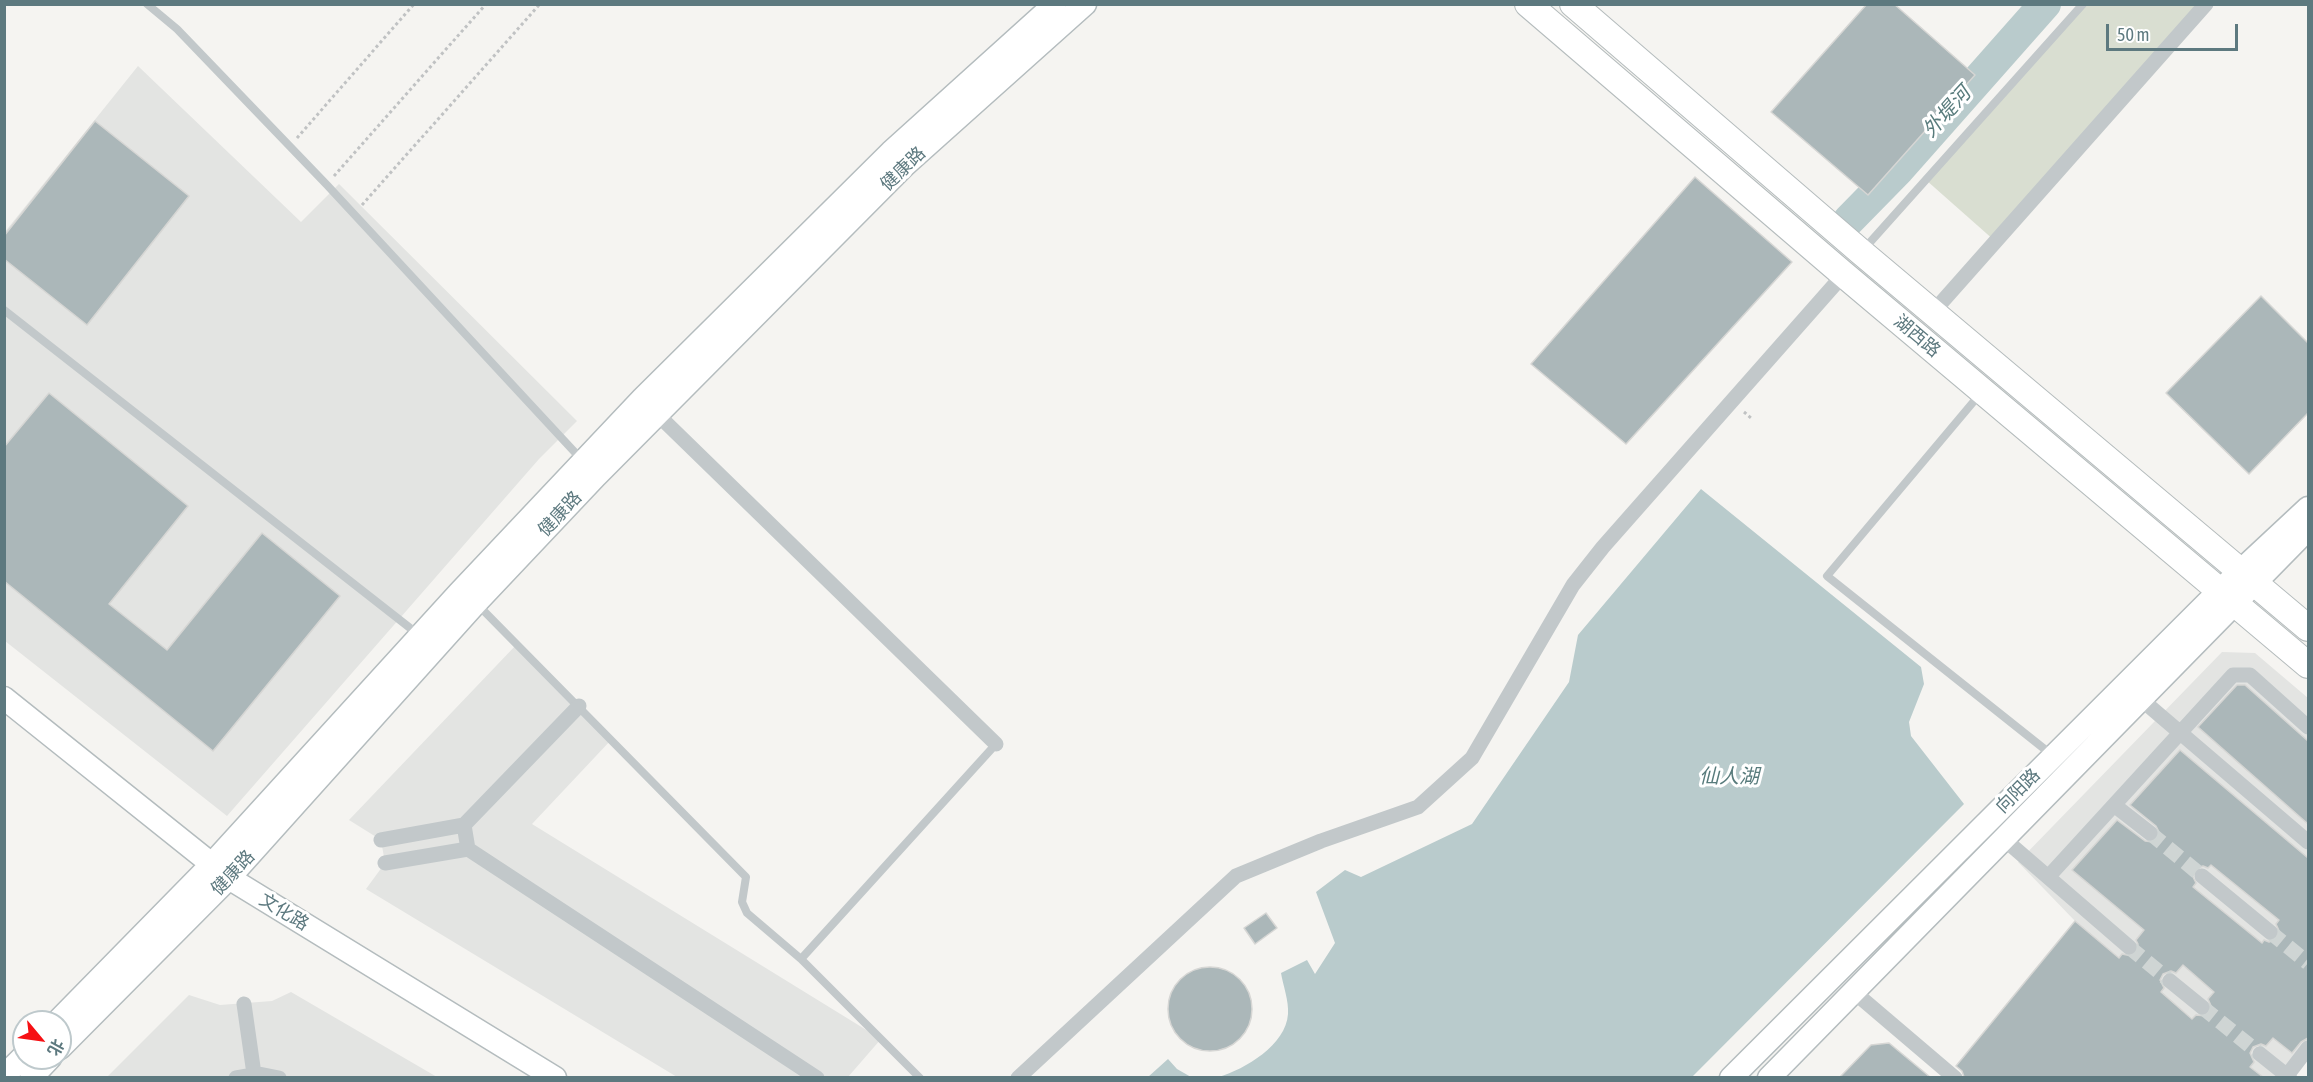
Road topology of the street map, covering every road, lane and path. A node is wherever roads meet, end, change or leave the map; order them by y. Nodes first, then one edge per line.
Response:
1 (147, 4) edge
2 (414, 4) edge
3 (486, 4) edge
4 (540, 4) edge
5 (1055, 4) edge
6 (1086, 4) edge
7 (1528, 4) edge
8 (1573, 4) edge
9 (2083, 4) edge
10 (2206, 4) edge
11 (290, 146) junction
12 (327, 185) junction
13 (354, 213) junction
14 (1862, 252) junction
15 (1844, 274) junction
16 (4, 310) edge
17 (1933, 312) junction
18 (1982, 391) junction
19 (657, 414) junction
20 (583, 461) junction
21 (2308, 497) edge
22 (2308, 508) edge
23 (2308, 529) edge
24 (2308, 537) edge
25 (2249, 576) junction
26 (2228, 596) junction
27 (476, 603) junction
28 (2308, 628) edge
29 (420, 636) junction
30 (2308, 665) edge
31 (4, 698) edge
32 (2142, 700) junction
33 (579, 706) junction
34 (2308, 727) edge
35 (2180, 732) junction
36 (996, 744) joint
37 (2054, 756) junction
38 (2114, 805) junction
39 (464, 825) junction
40 (2150, 833) tunnel mouth
41 (2004, 839) junction
42 (381, 840) dead end
43 (2308, 842) edge
44 (468, 849) junction
45 (385, 862) dead end
46 (220, 871) junction
47 (2049, 876) junction
48 (2202, 876) tunnel mouth
49 (2270, 932) tunnel mouth
50 (2129, 947) tunnel mouth
51 (801, 959) junction
52 (2170, 981) tunnel mouth
53 (1854, 992) junction
54 (244, 1004) dead end
55 (2202, 1007) tunnel mouth
56 (70, 1010) edge
57 (72, 1035) edge
58 (2308, 1048) edge
59 (2260, 1054) tunnel mouth
60 (254, 1074) junction
61 (236, 1077) edge
62 (279, 1077) edge
63 (555, 1077) edge
64 (818, 1077) edge
65 (920, 1077) edge
66 (1018, 1077) edge
67 (1731, 1077) edge
68 (1768, 1077) edge
69 (1955, 1077) edge
70 (2287, 1077) edge

1 - 11 lane
2 - 11 path
3 - 12 path
4 - 13 path
5 - 20 main road, 健康路
6 - 19 main road, 健康路
7 - 15 main road, 湖西路
8 - 14 main road, 湖西路
9 - 14 lane
10 - 17 street
11 - 12 lane
12 - 13 lane
13 - 20 lane
14 - 17 main road, 湖西路
15 - 18 main road, 湖西路
15 - 66 street
16 - 29 lane
17 - 25 main road, 湖西路
18 - 26 main road, 湖西路
18 - 37 lane
19 - 27 main road, 健康路
19 - 36 street
20 - 29 main road, 健康路
21 - 25 lane
22 - 25 main road, 向阳路
23 - 25 main road, 向阳路
24 - 25 lane
25 - 26 main road, 向阳路
25 - 28 main road, 湖西路
26 - 30 main road, 湖西路
26 - 32 main road, 向阳路
26 - 37 main road, 向阳路
27 - 33 lane
27 - 46 main road, 健康路
29 - 46 main road, 健康路
31 - 46 main road, 文化路
32 - 35 street
32 - 41 main road, 向阳路
33 - 39 street
33 - 51 lane
34 - 35 street
35 - 38 street
35 - 43 street
36 - 51 lane
37 - 67 main road, 向阳路
38 - 40 street
38 - 47 street
39 - 42 street
39 - 44 street
41 - 47 street
41 - 53 main road, 向阳路
44 - 45 street
44 - 64 street
46 - 56 main road, 健康路
46 - 57 main road, 健康路
46 - 63 main road, 文化路
47 - 50 street
48 - 49 street
51 - 65 lane
52 - 55 street
53 - 68 main road, 向阳路
53 - 69 street
54 - 60 street
58 - 70 street
59 - 70 street
60 - 61 street
60 - 62 street

